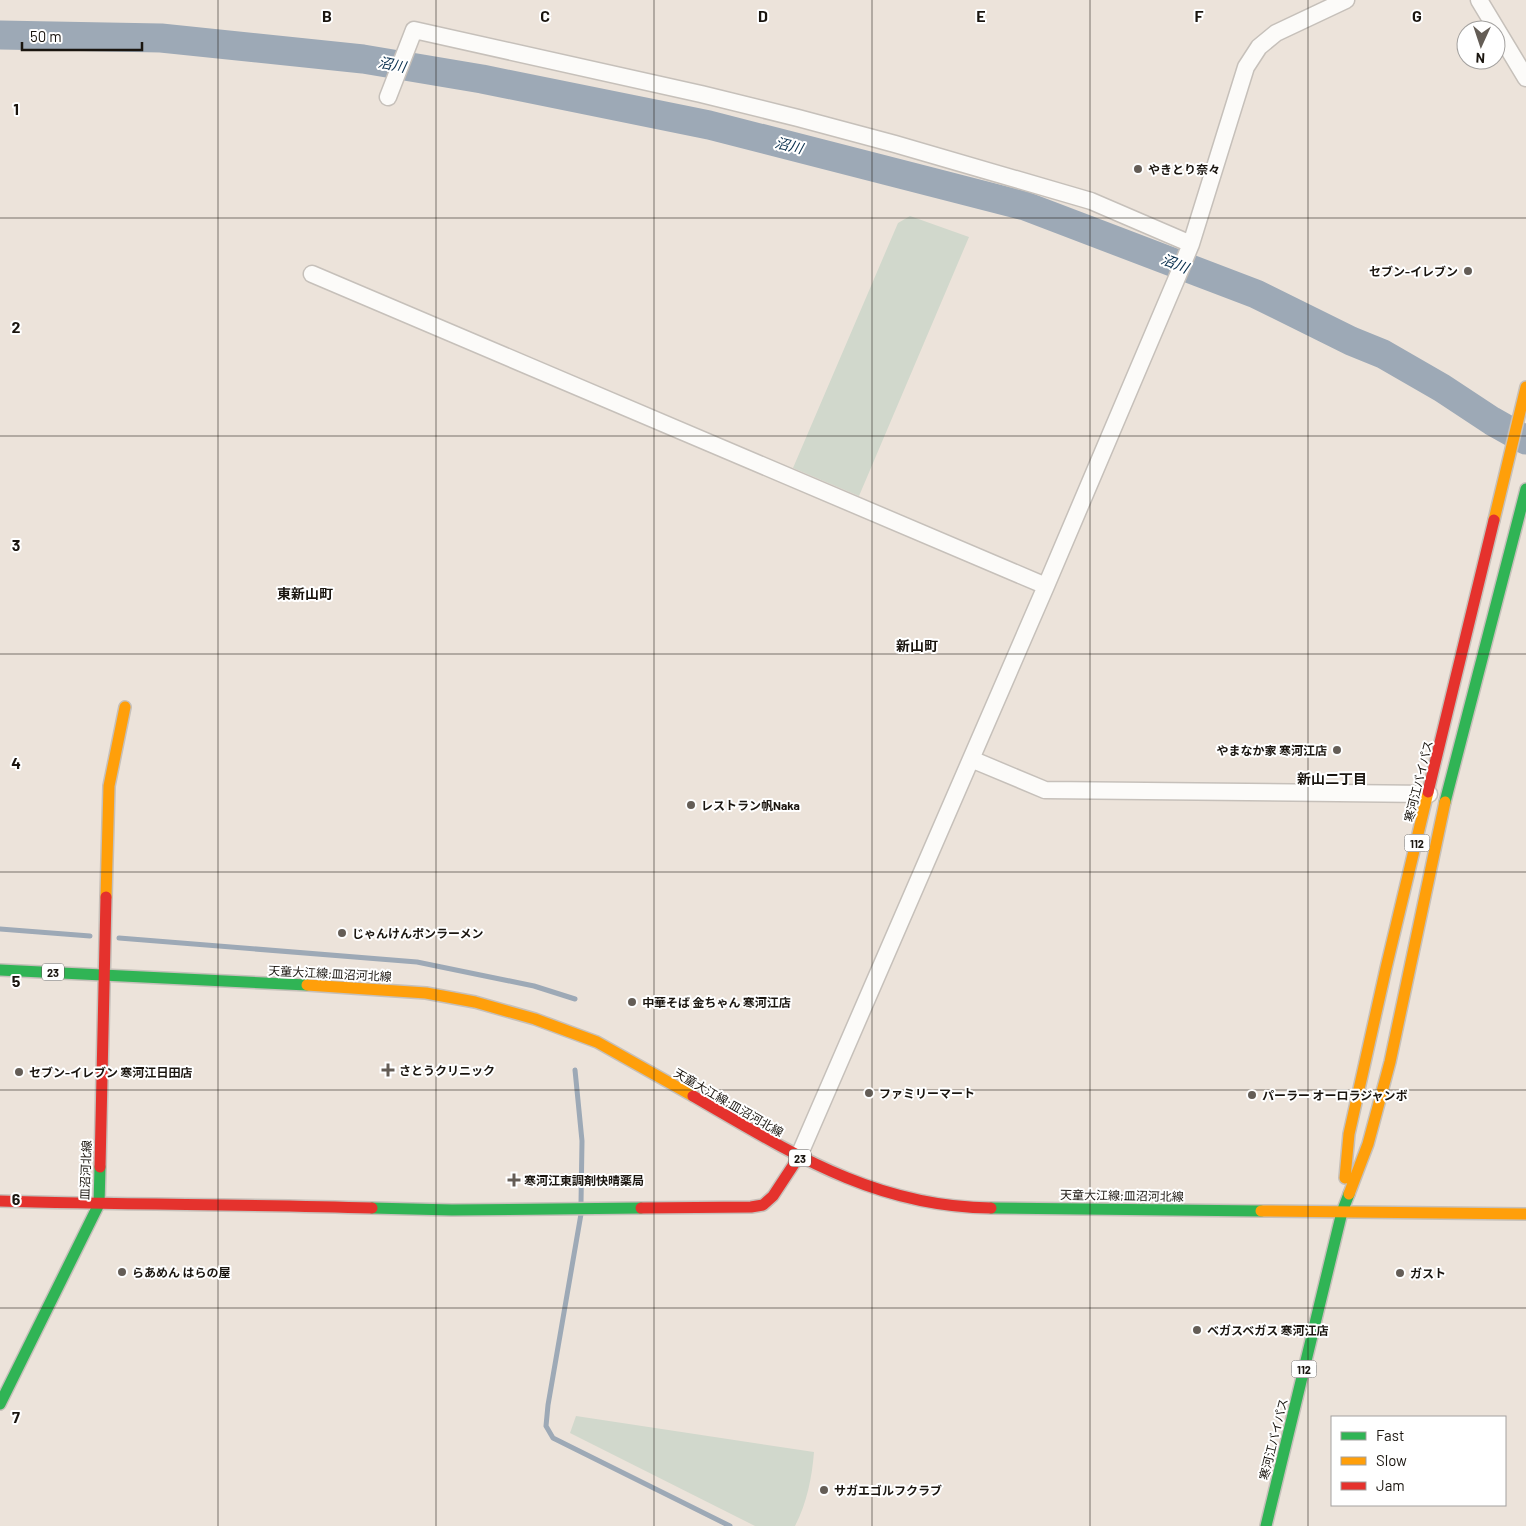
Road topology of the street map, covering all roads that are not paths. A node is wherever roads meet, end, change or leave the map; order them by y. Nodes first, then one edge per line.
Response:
1 (1346, 0) edge
2 (1479, 0) edge
3 (1526, 78) edge
4 (388, 97) dead end
5 (1191, 244) junction
6 (312, 274) dead end
7 (1526, 387) edge
8 (1526, 489) edge
9 (1046, 586) junction
10 (125, 708) dead end
11 (971, 759) junction
12 (1429, 794) junction
13 (0, 970) edge
14 (105, 974) junction
15 (798, 1158) junction
16 (0, 1201) edge
17 (98, 1204) junction
18 (1342, 1212) junction
19 (1526, 1214) edge
20 (0, 1404) edge
21 (1266, 1526) edge

1 - 5 street
2 - 3 street
4 - 5 street
5 - 9 street
6 - 9 street
7 - 12 main road, 寒河江バイパス / 112
8 - 18 main road, 寒河江バイパス / 112
9 - 11 street
10 - 14 main road, 皿沼河北線
11 - 12 street
11 - 15 street
12 - 18 main road, 寒河江バイパス / 112
13 - 14 main road, 23
14 - 15 main road, 天童大江線;皿沼河北線 / 23
14 - 17 main road, 皿沼河北線
15 - 17 main road
15 - 18 main road, 天童大江線;皿沼河北線 / 23
16 - 17 main road
17 - 20 main road, 皿沼河北線
18 - 19 main road, 天童大江線;皿沼河北線 / 23
18 - 21 main road, 寒河江バイパス / 112

